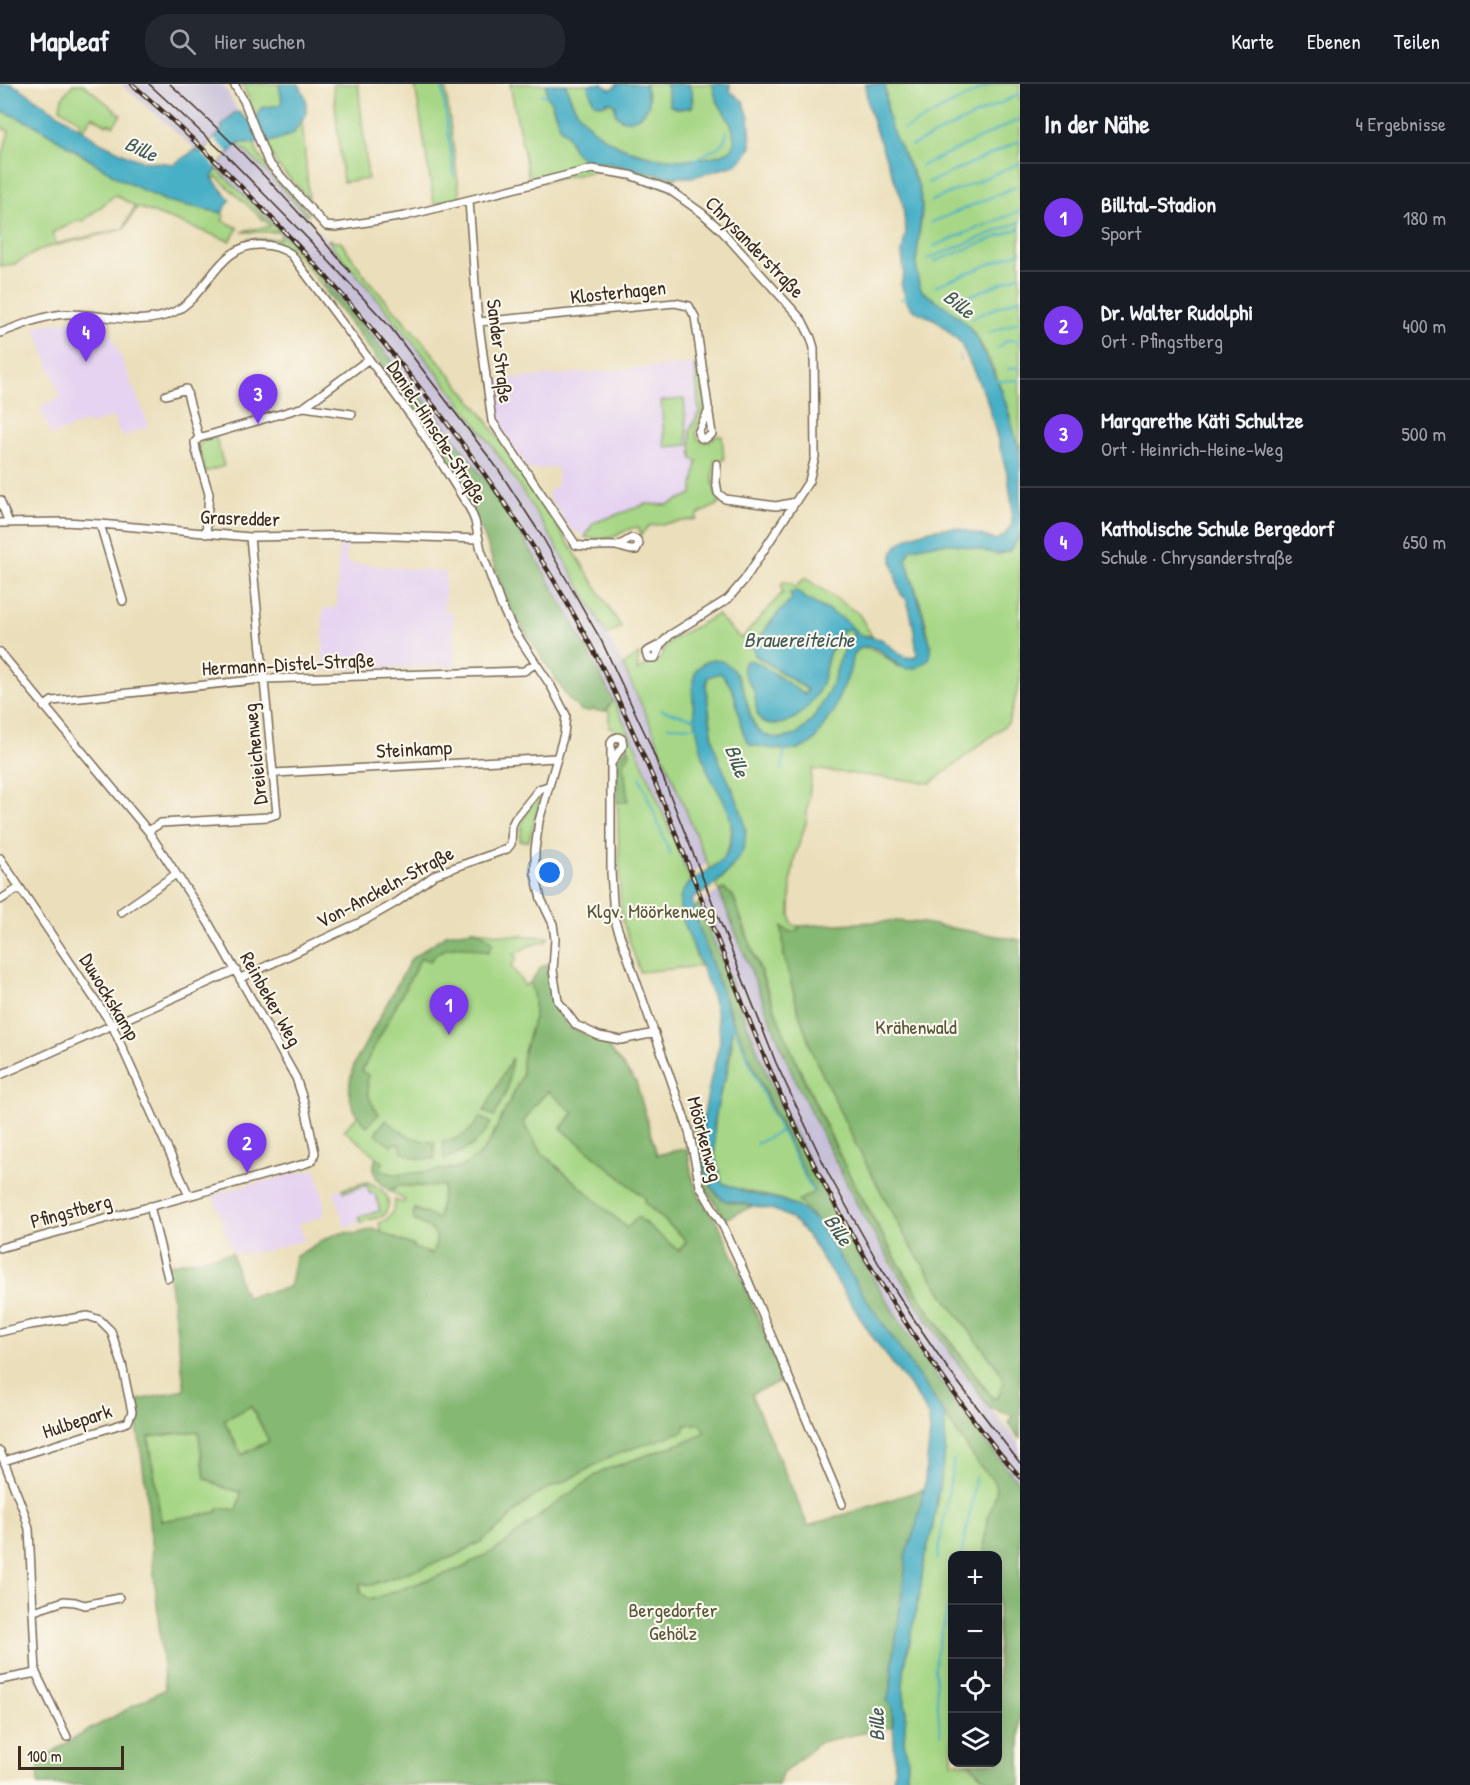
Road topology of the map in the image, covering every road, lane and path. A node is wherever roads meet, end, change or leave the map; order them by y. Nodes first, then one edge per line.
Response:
1 (234, 84) edge
2 (469, 201) junction
3 (479, 322) junction
4 (0, 333) edge
5 (369, 359) junction
6 (192, 383) dead end
7 (186, 389) junction
8 (166, 395) dead end
9 (304, 407) junction
10 (709, 410) dead end
11 (352, 414) dead end
12 (199, 438) junction
13 (717, 464) dead end
14 (0, 500) edge
15 (796, 502) junction
16 (0, 523) edge
17 (9, 523) junction
18 (100, 524) junction
19 (206, 534) junction
20 (250, 537) junction
21 (479, 539) junction
22 (618, 546) dead end
23 (123, 601) dead end
24 (661, 644) dead end
25 (1, 654) edge
26 (535, 664) junction
27 (264, 679) junction
28 (44, 707) junction
29 (615, 737) dead end
30 (556, 758) junction
31 (274, 773) junction
32 (548, 786) junction
33 (148, 831) junction
34 (0, 858) edge
35 (176, 874) junction
36 (20, 888) junction
37 (0, 900) edge
38 (121, 912) dead end
39 (236, 970) junction
40 (240, 978) junction
41 (112, 1025) junction
42 (655, 1033) junction
43 (0, 1075) edge
44 (315, 1150) joint
45 (189, 1196) junction
46 (150, 1206) junction
47 (0, 1248) edge
48 (168, 1278) dead end
49 (0, 1332) edge
50 (0, 1451) edge
51 (4, 1461) junction
52 (842, 1504) dead end
53 (119, 1598) dead end
54 (34, 1611) junction
55 (36, 1673) junction
56 (0, 1680) edge
57 (67, 1737) dead end

1 - 2 street, Chrysanderstraße
2 - 3 street, Sander Straße
2 - 15 street, Chrysanderstraße
3 - 10 street, Klosterhagen
3 - 22 street, Sander Straße
4 - 5 street, Daniel-Hinsche-Straße
5 - 9 street
5 - 21 street, Daniel-Hinsche-Straße
6 - 7 street
7 - 8 street
7 - 12 street
9 - 11 street
9 - 12 street
12 - 19 street
13 - 15 street
14 - 17 street
15 - 24 street, Chrysanderstraße
16 - 17 street, Grasredder
17 - 18 street, Grasredder
18 - 19 street, Grasredder
18 - 23 street
19 - 20 street, Grasredder
20 - 21 street, Grasredder
20 - 27 street, Dreieichenweg
21 - 26 street, Daniel-Hinsche-Straße
25 - 28 street, Reinbeker Weg
26 - 27 street, Hermann-Distel-Straße
26 - 30 street, Daniel-Hinsche-Straße
27 - 28 street, Hermann-Distel-Straße
27 - 31 street, Dreieichenweg
28 - 33 street, Reinbeker Weg
29 - 42 street, Möörkenweg
30 - 31 street, Steinkamp
30 - 32 street, Daniel-Hinsche-Straße
31 - 33 street, Dreieichenweg
32 - 40 street, Von-Anckeln-Straße
32 - 42 street, Daniel-Hinsche-Straße
33 - 35 street, Reinbeker Weg
34 - 36 street, Duwockskamp
35 - 38 street
35 - 39 street, Reinbeker Weg
36 - 37 street
36 - 41 street, Duwockskamp
39 - 40 street, Reinbeker Weg
39 - 41 street
40 - 44 street, Reinbeker Weg
41 - 43 street
41 - 45 street, Duwockskamp
42 - 52 street, Möörkenweg
44 - 45 street, Pfingstberg
45 - 46 street, Pfingstberg
46 - 47 street, Pfingstberg
46 - 48 street
49 - 51 street, Hulbepark
50 - 51 street
51 - 54 street
53 - 54 street
54 - 55 street
55 - 56 street
55 - 57 street

